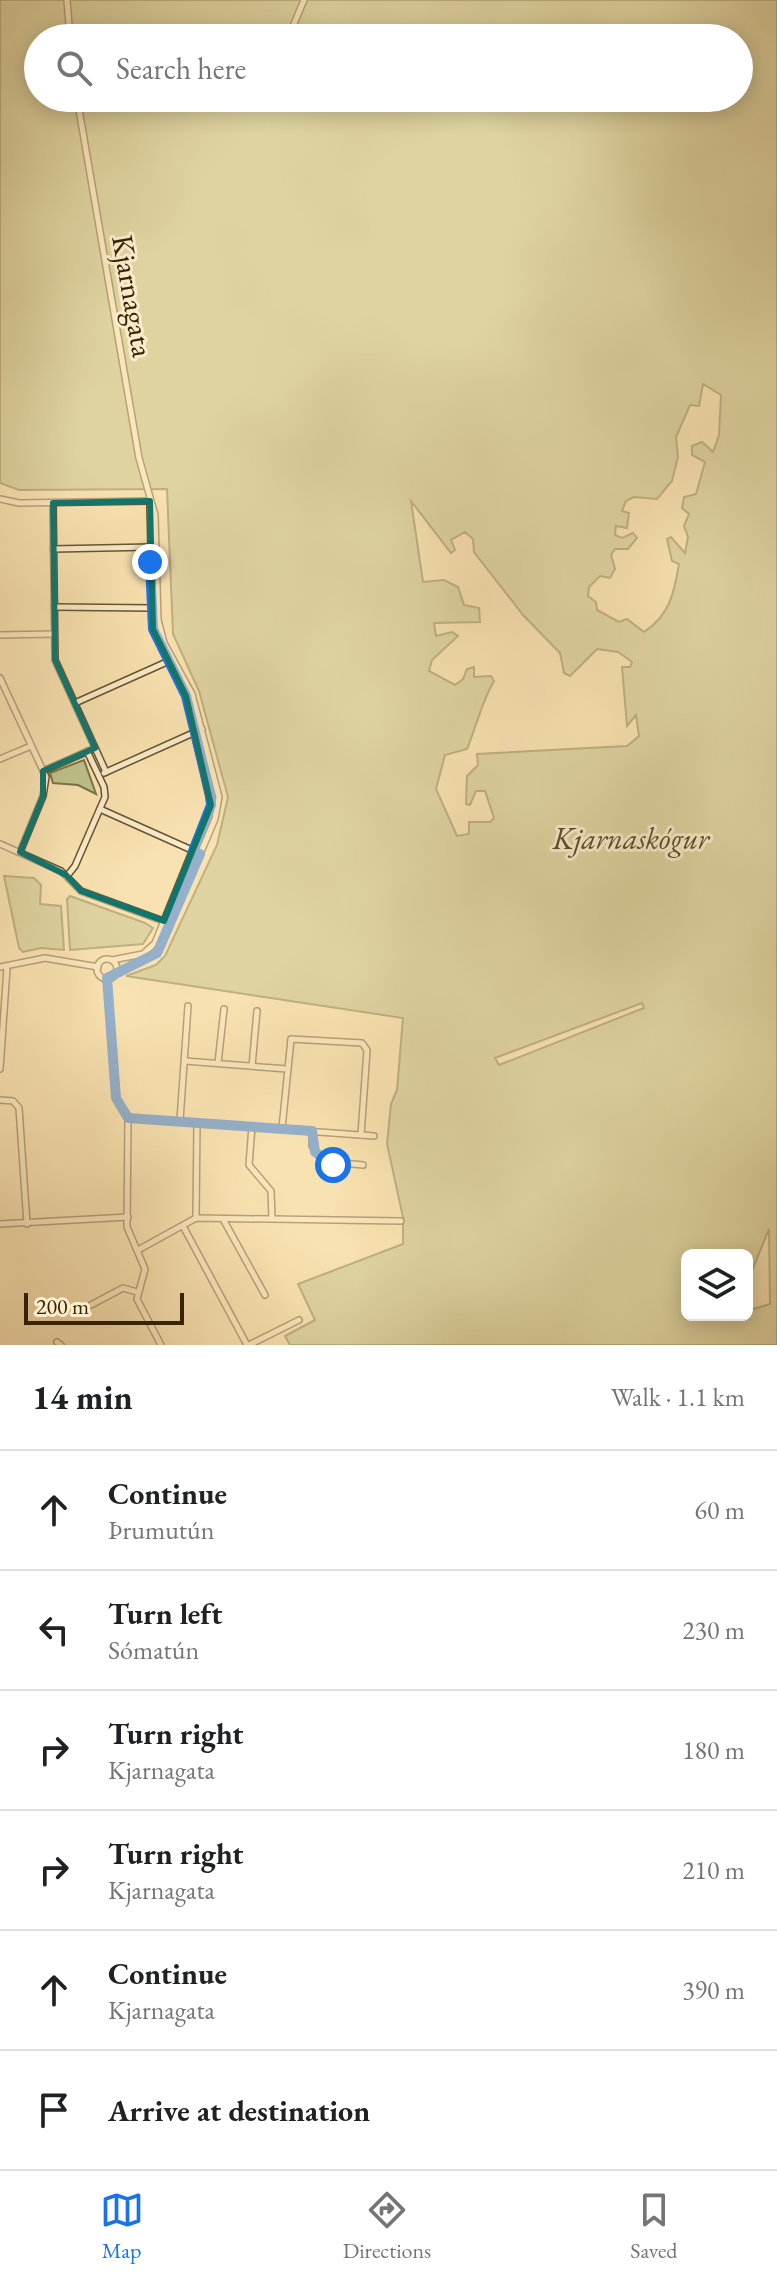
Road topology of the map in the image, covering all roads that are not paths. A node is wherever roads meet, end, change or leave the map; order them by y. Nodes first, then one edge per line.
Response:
1 (67, 0) edge
2 (304, 0) edge
3 (69, 24) edge
4 (294, 24) edge
5 (79, 112) edge
6 (0, 499) edge
7 (150, 501) junction
8 (53, 503) junction
9 (153, 547) junction
10 (53, 549) junction
11 (54, 607) junction
12 (154, 608) junction
13 (54, 634) junction
14 (0, 635) edge
15 (171, 660) junction
16 (0, 678) edge
17 (75, 703) junction
18 (202, 729) junction
19 (194, 732) junction
20 (31, 746) junction
21 (95, 748) junction
22 (87, 751) junction
23 (0, 759) edge
24 (43, 771) junction
25 (106, 772) junction
26 (98, 775) junction
27 (100, 809) junction
28 (0, 844) edge
29 (20, 852) junction
30 (196, 852) junction
31 (67, 876) junction
32 (167, 923) junction
33 (112, 960) junction
34 (98, 967) junction
35 (4, 968) edge
36 (117, 973) junction
37 (107, 978) junction
38 (188, 1006) dead end
39 (2, 1009) edge
40 (224, 1009) dead end
41 (257, 1011) dead end
42 (185, 1061) junction
43 (218, 1063) junction
44 (252, 1066) junction
45 (0, 1069) edge
46 (287, 1069) junction
47 (0, 1100) edge
48 (128, 1118) junction
49 (180, 1120) junction
50 (197, 1122) junction
51 (252, 1126) junction
52 (282, 1128) junction
53 (312, 1131) junction
54 (361, 1135) junction
55 (374, 1136) dead end
56 (363, 1165) dead end
57 (128, 1217) junction
58 (196, 1218) junction
59 (223, 1218) junction
60 (272, 1219) junction
61 (401, 1221) dead end
62 (0, 1224) edge
63 (27, 1224) junction
64 (183, 1226) junction
65 (138, 1250) junction
66 (137, 1292) junction
67 (265, 1295) dead end
68 (91, 1305) dead end
69 (299, 1320) dead end
70 (161, 1345) edge
71 (248, 1345) edge

1 - 3 street
2 - 4 street
5 - 7 street, Kjarnagata
6 - 8 street
7 - 8 street
7 - 9 street, Kjarnagata
8 - 10 street
9 - 10 street
9 - 12 street, Kjarnagata
10 - 11 street
11 - 12 street
11 - 13 street
12 - 15 street, Kjarnagata
13 - 14 street
13 - 17 street
15 - 17 street
15 - 18 street, Kjarnagata
15 - 19 street, Kjarnagata
16 - 20 street
17 - 21 street
18 - 19 street
18 - 30 street, Kjarnagata
19 - 25 street
19 - 30 street, Kjarnagata
20 - 23 street
20 - 24 street
21 - 22 street
21 - 25 street
22 - 24 street
22 - 26 street
24 - 29 street
25 - 26 street
26 - 27 street
27 - 30 street
27 - 31 street
28 - 29 street
29 - 31 street
30 - 32 street, Kjarnagata
31 - 32 street
32 - 33 street, Kjarnagata
32 - 36 street, Kjarnagata
33 - 34 street
33 - 36 street
34 - 35 street
34 - 37 street
35 - 39 street
36 - 37 street
37 - 48 street
38 - 42 street
39 - 45 street
40 - 43 street
41 - 44 street
42 - 43 street
42 - 49 street
43 - 44 street
44 - 46 street
46 - 52 street
46 - 54 street
47 - 63 street
48 - 49 street
48 - 57 street
49 - 50 street
50 - 51 street
50 - 58 street
51 - 52 street
51 - 60 street
52 - 53 street
53 - 54 street
53 - 56 street
54 - 55 street
57 - 63 street
57 - 65 street
58 - 59 street
58 - 64 street
59 - 60 street
59 - 67 street
60 - 61 street
62 - 63 street
64 - 65 street
64 - 71 street
65 - 66 street
66 - 68 street
66 - 70 street
69 - 71 street

